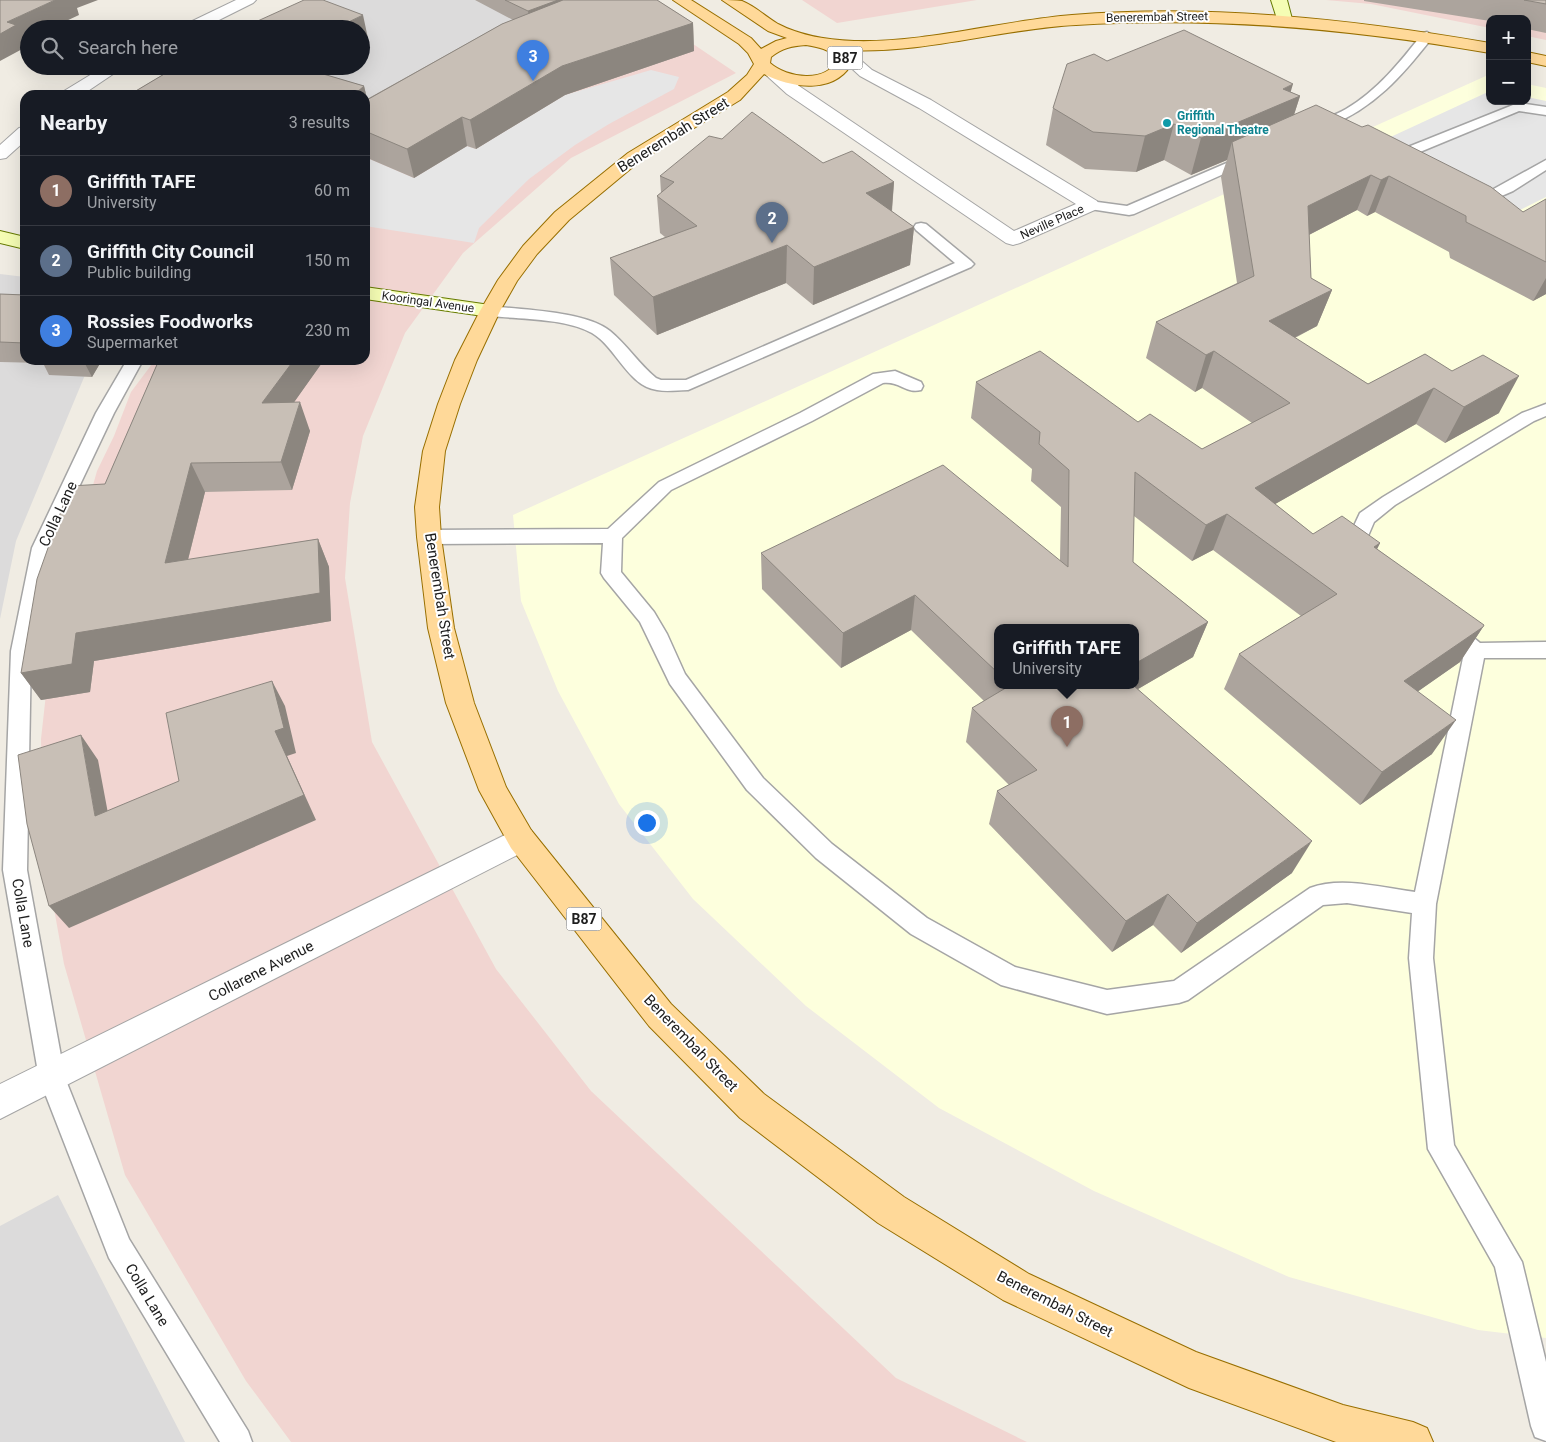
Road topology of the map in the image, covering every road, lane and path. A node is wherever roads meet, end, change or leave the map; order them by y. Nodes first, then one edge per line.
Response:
1 (248, 0) edge
2 (681, 0) edge
3 (730, 0) edge
4 (1279, 0) edge
5 (1284, 19) junction
6 (207, 20) edge
7 (1427, 36) junction
8 (818, 43) junction
9 (1486, 47) edge
10 (843, 54) junction
11 (1531, 57) edge
12 (1546, 61) edge
13 (766, 67) junction
14 (102, 75) edge
15 (78, 90) edge
16 (1546, 111) edge
17 (20, 122) edge
18 (0, 132) edge
19 (1299, 135) edge
20 (20, 136) edge
21 (1263, 151) edge
22 (0, 154) edge
23 (1546, 164) edge
24 (1430, 167) edge
25 (1464, 184) edge
26 (1090, 205) junction
27 (921, 227) dead end
28 (0, 237) edge
29 (20, 242) edge
30 (0, 254) edge
31 (20, 255) edge
32 (370, 294) edge
33 (490, 311) junction
34 (132, 365) edge
35 (914, 386) dead end
36 (1546, 409) edge
37 (613, 536) junction
38 (429, 537) junction
39 (1370, 566) edge
40 (1452, 632) edge
41 (1475, 650) junction
42 (1546, 650) edge
43 (521, 839) junction
44 (1424, 904) junction
45 (52, 1078) junction
46 (0, 1102) edge
47 (1546, 1426) edge
48 (236, 1442) edge
49 (1413, 1442) edge

1 - 6 street
2 - 13 main road
3 - 8 main road, B87
4 - 5 street
5 - 7 main road, Benerembah Street / B87
5 - 8 main road, Benerembah Street / B87
7 - 9 main road, Benerembah Street / B87
7 - 19 lane
8 - 10 main road, B87
8 - 13 main road, B87
10 - 13 main road, B87
10 - 26 street, Neville Place
11 - 12 main road
13 - 26 street, Neville Place
13 - 33 main road, Benerembah Street / B87
14 - 15 street
16 - 24 lane
17 - 18 street
20 - 22 street
21 - 26 lane
23 - 25 lane
27 - 33 lane
28 - 29 street
30 - 31 street
32 - 33 street, Kooringal Avenue
33 - 38 main road, Benerembah Street / B87
34 - 45 lane, Colla Lane
35 - 37 lane
36 - 39 lane
37 - 38 lane
37 - 44 lane
38 - 43 main road, Benerembah Street / B87
40 - 41 lane
41 - 42 lane
41 - 44 lane
43 - 45 street, Collarene Avenue
43 - 49 main road, Benerembah Street / B87
44 - 47 lane
45 - 46 street, Collarene Avenue
45 - 48 lane, Colla Lane

